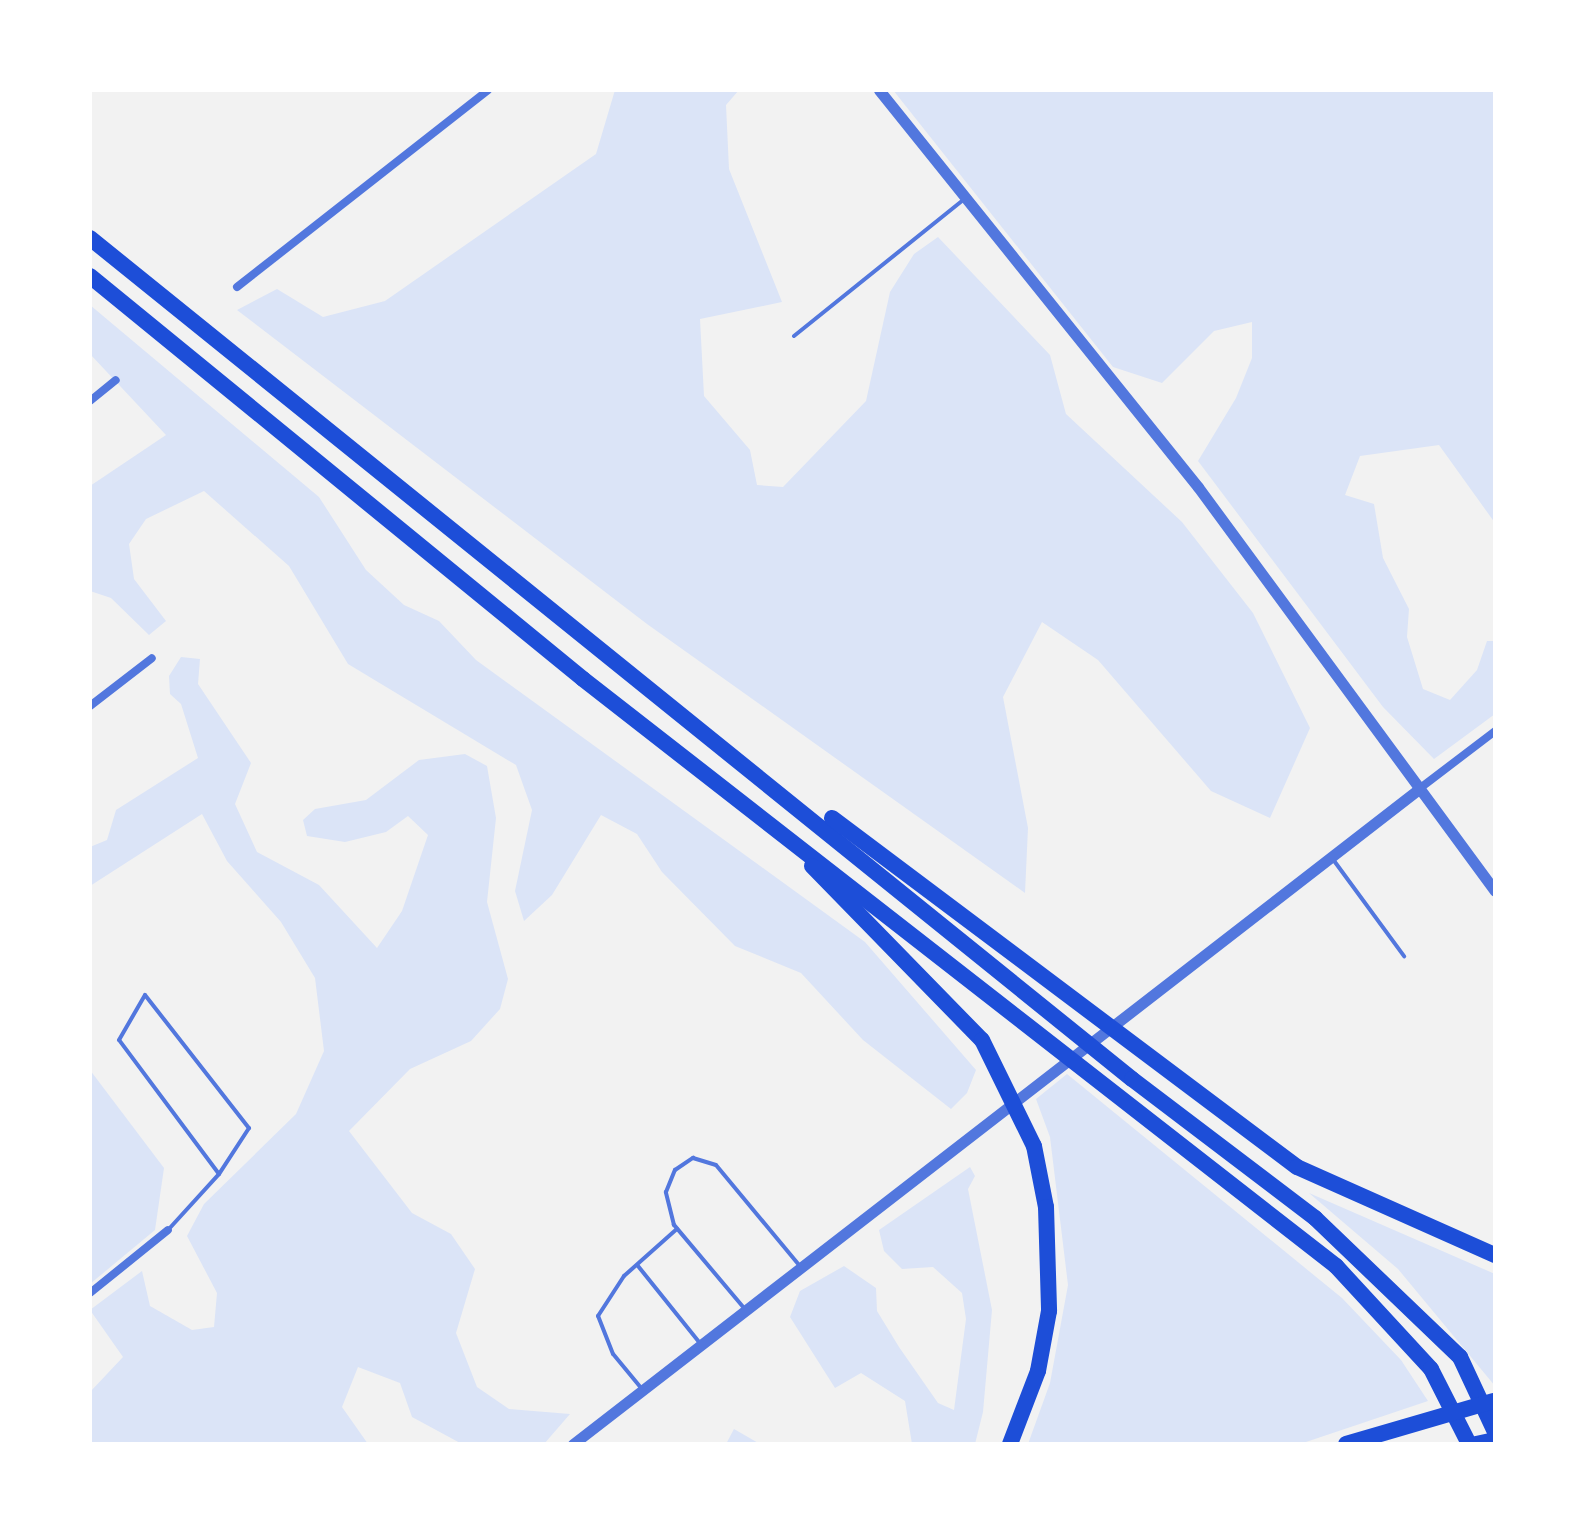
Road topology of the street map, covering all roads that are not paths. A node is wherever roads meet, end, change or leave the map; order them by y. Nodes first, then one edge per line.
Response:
1 (488, 90) edge
2 (879, 90) edge
3 (965, 199) junction
4 (90, 238) edge
5 (90, 276) edge
6 (237, 287) dead end
7 (794, 336) dead end
8 (116, 380) dead end
9 (90, 401) edge
10 (152, 658) dead end
11 (669, 701) junction
12 (90, 706) edge
13 (1495, 731) edge
14 (1419, 789) junction
15 (756, 812) junction
16 (1331, 856) junction
17 (1495, 891) edge
18 (1404, 956) dead end
19 (219, 1174) junction
20 (677, 1229) junction
21 (168, 1230) joint
22 (1495, 1255) edge
23 (637, 1265) junction
24 (802, 1268) junction
25 (90, 1293) edge
26 (746, 1310) junction
27 (701, 1345) junction
28 (643, 1390) junction
29 (1495, 1400) edge
30 (1495, 1432) edge
31 (1495, 1440) edge
32 (573, 1444) edge
33 (1010, 1444) edge
34 (1346, 1444) edge
35 (1469, 1444) edge
36 (1476, 1444) edge

1 - 6 street
2 - 3 street
3 - 7 lane
3 - 14 street
4 - 11 highway
5 - 15 highway
8 - 9 street
10 - 12 street
11 - 22 highway
11 - 30 highway
13 - 14 street
14 - 16 street
14 - 17 street
15 - 33 highway
15 - 35 highway
16 - 18 lane
16 - 24 street
19 - 19 lane
19 - 21 lane
20 - 23 lane
20 - 24 lane
20 - 26 lane
21 - 25 street
23 - 27 lane
23 - 28 lane
24 - 26 street
26 - 27 street
27 - 28 street
28 - 32 street
29 - 34 highway
31 - 36 highway

